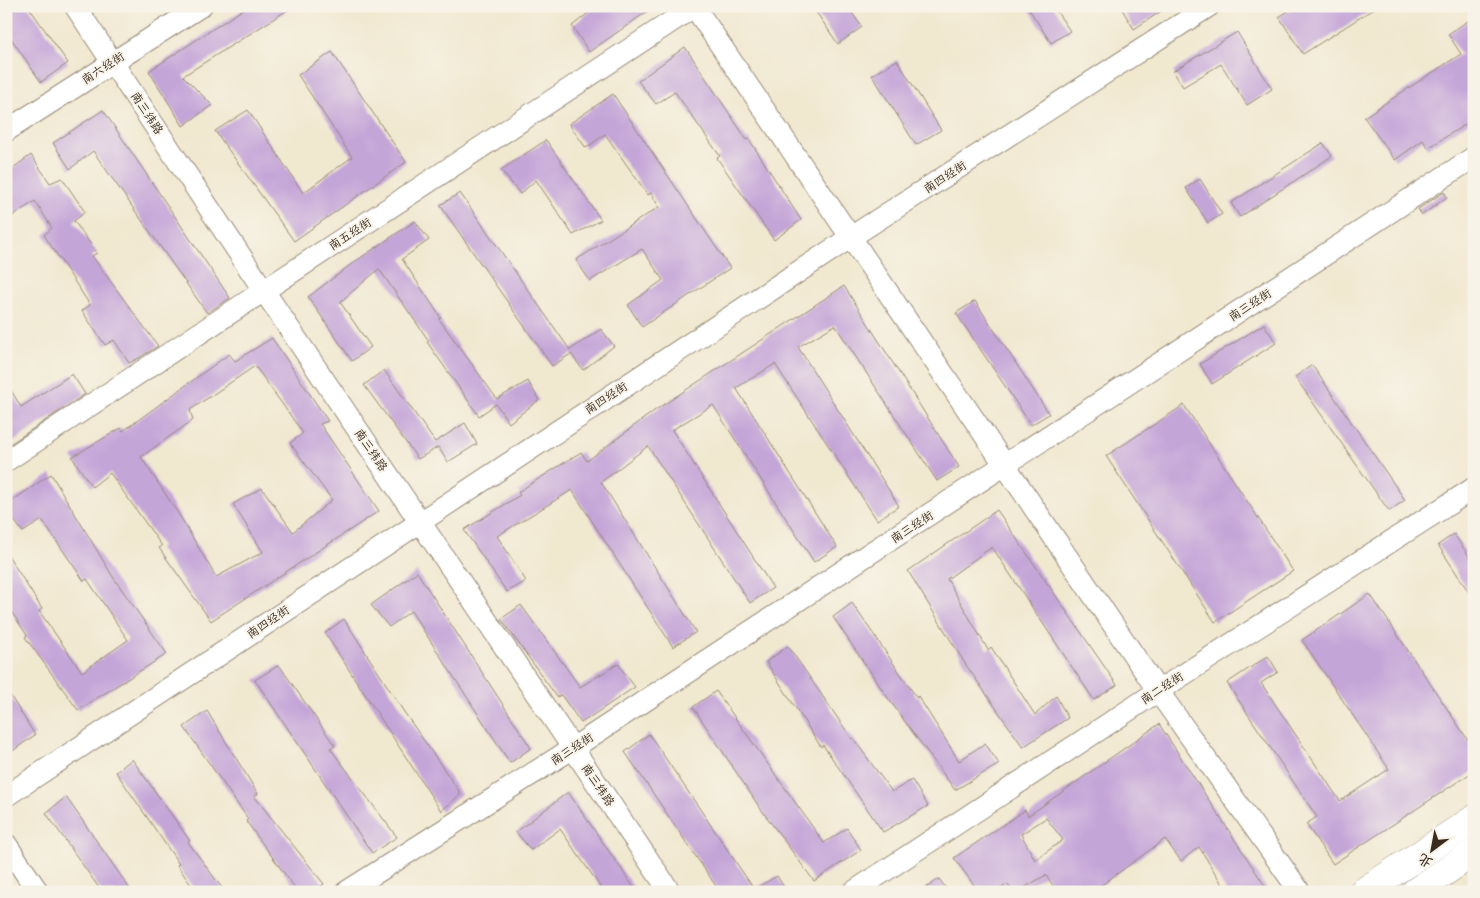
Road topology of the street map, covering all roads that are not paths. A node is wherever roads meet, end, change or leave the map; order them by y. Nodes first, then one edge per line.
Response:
1 (75, 6) edge
2 (201, 6) edge
3 (694, 6) edge
4 (1209, 6) edge
5 (113, 62) junction
6 (6, 131) edge
7 (1474, 157) edge
8 (851, 237) junction
9 (264, 291) junction
10 (6, 461) edge
11 (1006, 466) junction
12 (1474, 488) edge
13 (419, 521) junction
14 (1158, 691) junction
15 (573, 748) junction
16 (6, 796) edge
17 (1474, 819) edge
18 (6, 844) edge
19 (1474, 852) edge
20 (38, 892) edge
21 (346, 892) edge
22 (670, 892) edge
23 (853, 892) edge
24 (1300, 892) edge
25 (1363, 892) edge
26 (1415, 892) edge

1 - 5 street, 南三纬路
2 - 5 street, 南六经街
3 - 8 street
3 - 9 street, 南五经街
4 - 8 street, 南四经街
5 - 6 street, 南六经街
5 - 9 street, 南三纬路
7 - 11 street, 南三经街
8 - 11 street
8 - 13 street, 南四经街
9 - 10 street, 南五经街
9 - 13 street, 南三纬路
11 - 14 street
11 - 15 street, 南三经街
12 - 14 street, 南二经街
13 - 15 street, 南三纬路
13 - 16 street, 南四经街
14 - 23 street, 南二经街
14 - 24 street
15 - 21 street, 南三经街
15 - 22 street, 南三纬路
17 - 25 highway
18 - 20 street
19 - 26 highway

